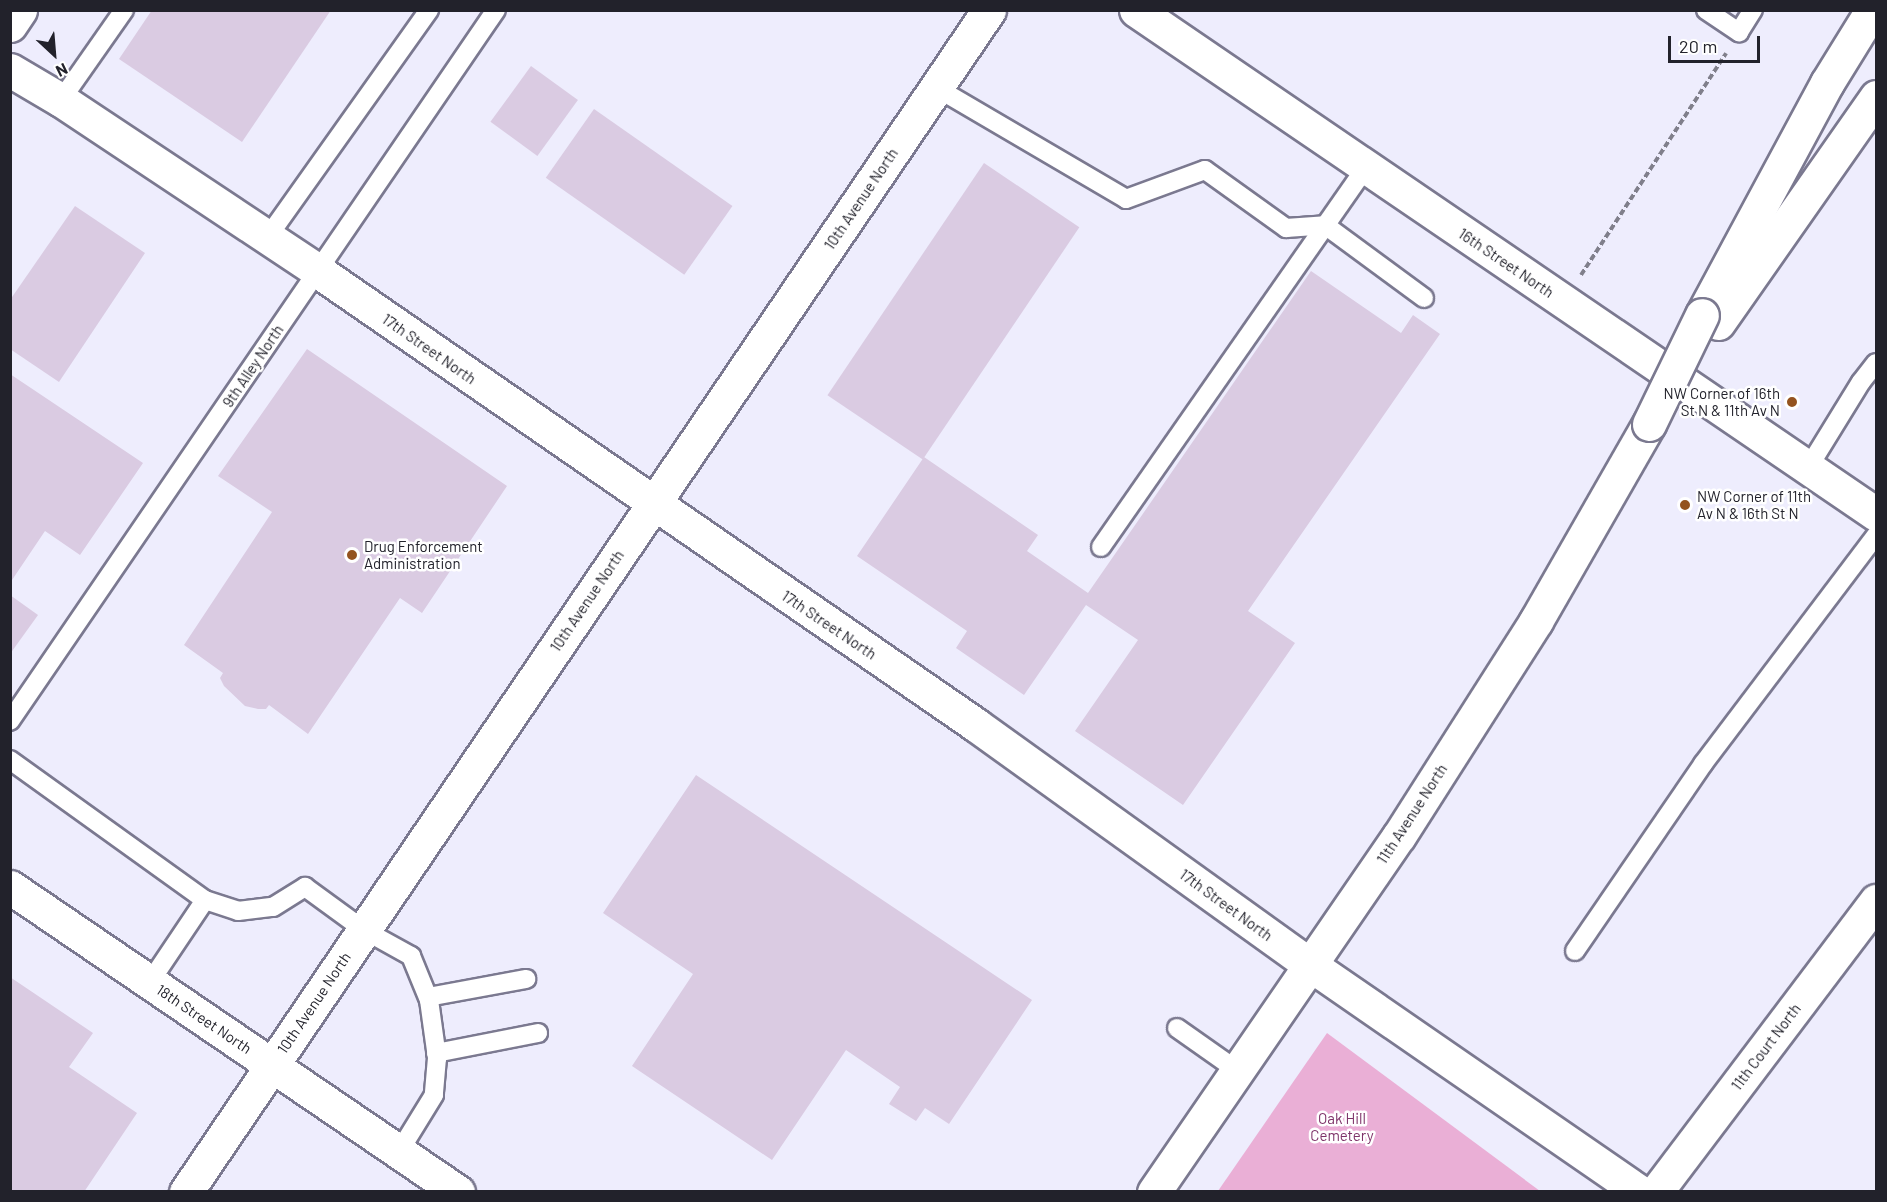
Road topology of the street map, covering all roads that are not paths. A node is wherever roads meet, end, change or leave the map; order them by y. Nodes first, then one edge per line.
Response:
1 (20, 10) edge
2 (124, 10) edge
3 (429, 10) edge
4 (496, 10) edge
5 (989, 10) edge
6 (1136, 10) edge
7 (1706, 10) edge
8 (1753, 10) edge
9 (1851, 10) edge
10 (1872, 10) edge
11 (10, 25) edge
12 (10, 70) edge
13 (937, 87) junction
14 (1876, 97) edge
15 (61, 100) junction
16 (1366, 167) junction
17 (1325, 225) junction
18 (267, 238) junction
19 (318, 272) junction
20 (1424, 298) dead end
21 (1708, 321) junction
22 (1876, 363) edge
23 (1808, 468) junction
24 (653, 505) junction
25 (1876, 514) edge
26 (1876, 535) edge
27 (1101, 548) dead end
28 (10, 721) edge
29 (10, 760) edge
30 (10, 887) edge
31 (205, 900) junction
32 (1876, 901) edge
33 (364, 930) junction
34 (1575, 951) dead end
35 (1312, 966) junction
36 (526, 979) dead end
37 (150, 982) junction
38 (428, 997) junction
39 (1177, 1028) dead end
40 (538, 1033) dead end
41 (436, 1053) junction
42 (272, 1065) junction
43 (1238, 1071) junction
44 (399, 1152) junction
45 (186, 1191) edge
46 (458, 1191) edge
47 (1154, 1191) edge
48 (1639, 1191) edge
49 (1656, 1191) edge

1 - 11 main road
2 - 15 lane
3 - 18 lane
4 - 19 lane, 9th Alley North
5 - 13 main road, 10th Avenue North
6 - 16 main road, 16th Street North
7 - 8 lane
9 - 21 main road
10 - 21 main road
12 - 15 main road, 17th Street North
13 - 17 lane
13 - 24 main road, 10th Avenue North
14 - 21 main road
15 - 18 main road, 17th Street North
16 - 17 lane
16 - 23 main road, 16th Street North
17 - 20 lane
17 - 27 lane
18 - 19 main road, 17th Street North
19 - 24 main road, 17th Street North
19 - 28 lane, 9th Alley North
21 - 35 main road, 11th Avenue North, bridge
22 - 23 lane
23 - 25 main road, 16th Street North
24 - 33 main road, 10th Avenue North
24 - 35 main road, 17th Street North
26 - 34 lane
29 - 31 lane
30 - 37 main road, 18th Street North
31 - 33 lane
31 - 37 lane
32 - 49 main road, 11th Court North
33 - 38 lane
33 - 42 main road, 10th Avenue North
35 - 43 main road, 11th Avenue North
35 - 48 main road, 17th Street North
36 - 38 lane
37 - 42 main road, 18th Street North
38 - 41 lane
39 - 43 lane
40 - 41 lane
41 - 44 lane
42 - 44 main road, 18th Street North
42 - 45 main road, 10th Avenue North
43 - 47 main road, 11th Avenue North
44 - 46 main road, 18th Street North

